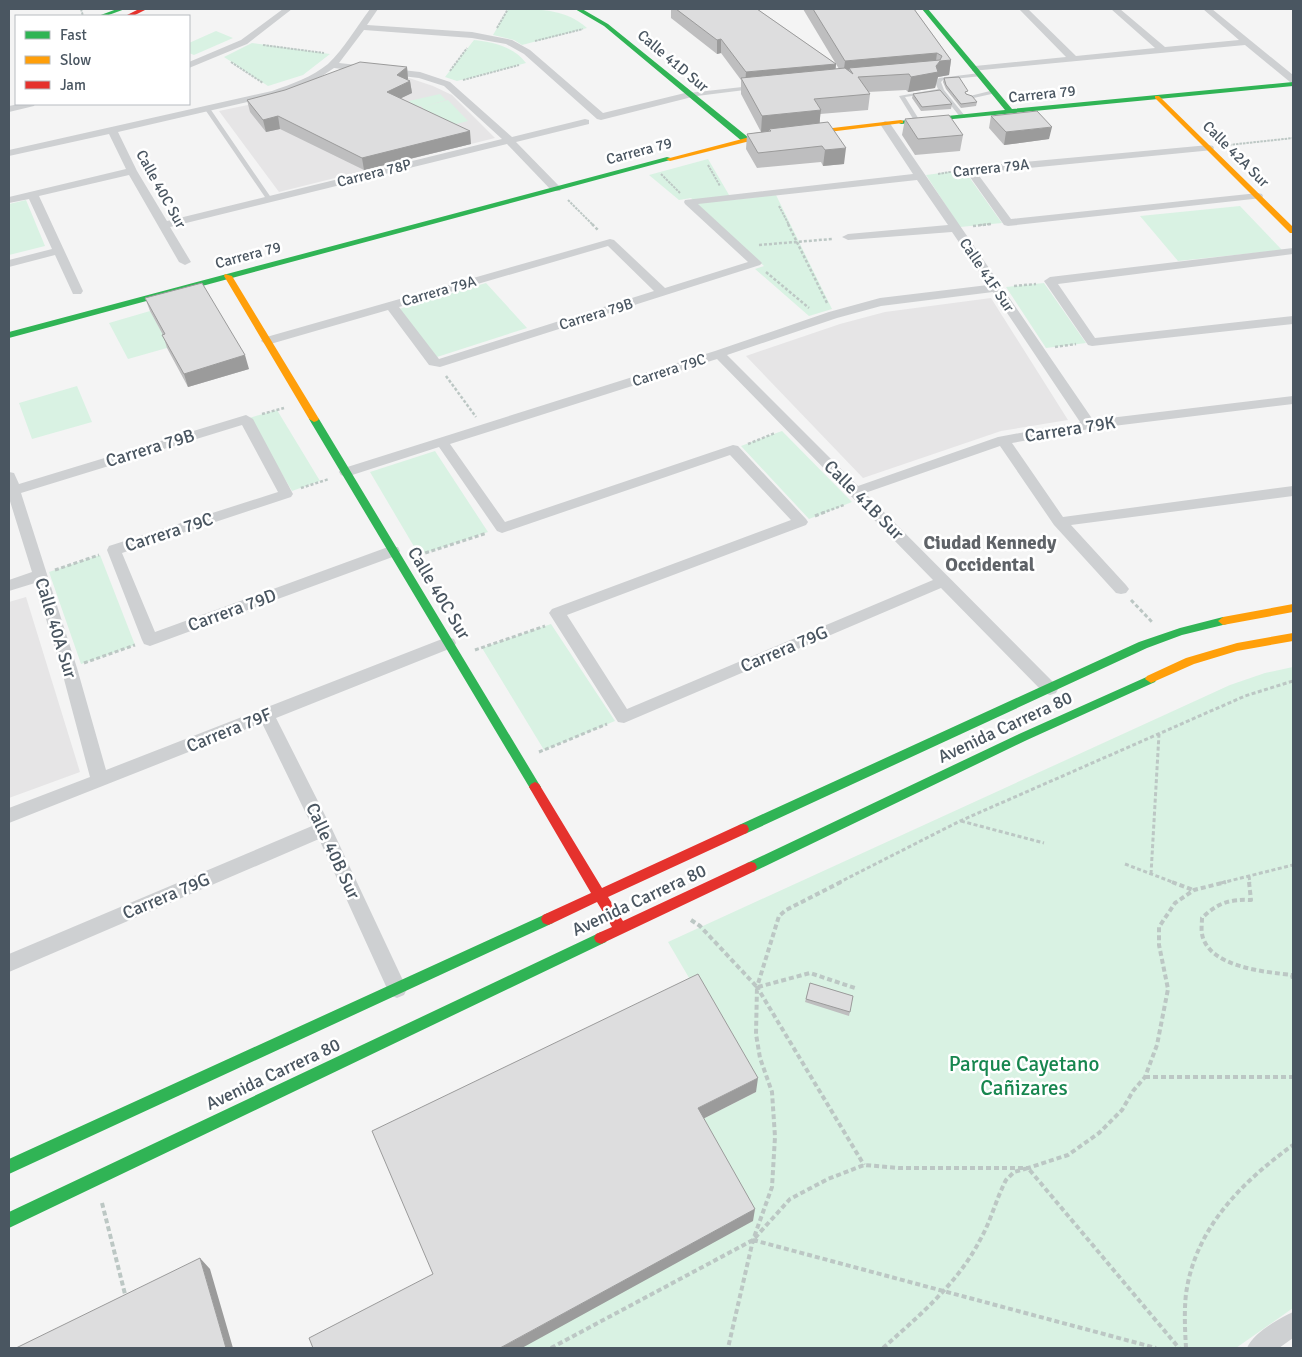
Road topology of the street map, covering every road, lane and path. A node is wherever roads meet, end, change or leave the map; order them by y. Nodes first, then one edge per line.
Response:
1 (122, 9) edge
2 (144, 9) edge
3 (288, 9) edge
4 (374, 9) edge
5 (508, 9) edge
6 (578, 9) edge
7 (925, 9) edge
8 (1023, 9) edge
9 (1115, 9) edge
10 (1207, 9) edge
11 (104, 15) edge
12 (130, 15) edge
13 (604, 24) junction
14 (360, 27) junction
15 (477, 36) junction
16 (492, 37) junction
17 (244, 42) junction
18 (1247, 42) junction
19 (518, 46) junction
20 (1162, 50) junction
21 (217, 54) junction
22 (340, 55) junction
23 (1073, 59) junction
24 (536, 60) junction
25 (190, 65) edge
26 (332, 65) junction
27 (978, 72) junction
28 (1293, 80) edge
29 (445, 82) junction
30 (1293, 84) edge
31 (756, 88) edge
32 (941, 90) junction
33 (994, 92) junction
34 (275, 93) junction
35 (689, 95) junction
36 (969, 97) edge
37 (1158, 97) junction
38 (25, 105) edge
39 (9, 108) edge
40 (207, 108) junction
41 (1011, 112) junction
42 (963, 117) junction
43 (917, 121) junction
44 (585, 122) dead end
45 (884, 124) junction
46 (112, 130) junction
47 (1293, 138) edge
48 (509, 140) junction
49 (746, 140) junction
50 (1208, 148) junction
51 (9, 151) edge
52 (708, 165) dead end
53 (655, 169) dead end
54 (970, 170) junction
55 (132, 171) junction
56 (920, 176) junction
57 (559, 192) junction
58 (772, 192) junction
59 (32, 194) junction
60 (1258, 196) junction
61 (727, 197) junction
62 (269, 199) junction
63 (9, 200) edge
64 (689, 202) junction
65 (1008, 223) junction
66 (164, 225) junction
67 (955, 228) junction
68 (1293, 231) edge
69 (848, 237) joint
70 (610, 242) junction
71 (797, 242) junction
72 (739, 247) junction
73 (58, 251) junction
74 (1293, 251) edge
75 (185, 262) dead end
76 (756, 263) junction
77 (9, 264) edge
78 (228, 276) junction
79 (1051, 282) junction
80 (996, 288) junction
81 (77, 291) dead end
82 (663, 293) junction
83 (391, 305) junction
84 (827, 317) junction
85 (1293, 320) edge
86 (9, 335) edge
87 (267, 341) junction
88 (1092, 342) junction
89 (1038, 349) junction
90 (719, 354) junction
91 (436, 363) junction
92 (1293, 400) edge
93 (288, 407) dead end
94 (246, 419) junction
95 (1089, 425) junction
96 (792, 427) junction
97 (484, 429) junction
98 (1003, 440) junction
99 (442, 442) junction
100 (733, 449) junction
101 (346, 472) junction
102 (329, 478) dead end
103 (11, 483) edge
104 (1293, 491) edge
105 (286, 494) junction
106 (858, 495) junction
107 (801, 522) junction
108 (1059, 522) junction
109 (502, 528) junction
110 (114, 550) junction
111 (393, 551) junction
112 (414, 557) dead end
113 (40, 575) junction
114 (944, 581) junction
115 (9, 586) edge
116 (1121, 589) joint
117 (1293, 608) edge
118 (560, 617) junction
119 (1166, 636) junction
120 (1293, 637) edge
121 (150, 640) junction
122 (448, 643) junction
123 (472, 651) dead end
124 (70, 668) junction
125 (1293, 681) edge
126 (1050, 689) junction
127 (266, 715) junction
128 (624, 717) junction
129 (1159, 734) junction
130 (544, 750) dead end
131 (100, 780) junction
132 (9, 816) edge
133 (960, 821) junction
134 (323, 829) junction
135 (1044, 843) dead end
136 (1125, 864) dead end
137 (1293, 865) edge
138 (1151, 874) junction
139 (1249, 876) junction
140 (1194, 890) junction
141 (600, 896) junction
142 (668, 906) junction
143 (620, 929) junction
144 (9, 963) edge
145 (1293, 979) edge
146 (757, 987) junction
147 (855, 988) dead end
148 (397, 989) junction
149 (1145, 1076) junction
150 (1293, 1076) edge
151 (1293, 1145) edge
152 (864, 1165) junction
153 (9, 1167) edge
154 (1028, 1168) junction
155 (102, 1202) dead end
156 (9, 1220) edge
157 (753, 1240) junction
158 (943, 1291) junction
159 (126, 1300) edge
160 (1293, 1324) edge
161 (551, 1348) edge
162 (728, 1348) edge
163 (883, 1348) edge
164 (1156, 1348) edge
165 (1179, 1348) edge
166 (1186, 1348) edge
167 (1259, 1348) edge

1 - 11 street
2 - 12 street
3 - 17 street
4 - 14 street
5 - 16 path
6 - 13 street, Calle 41D Sur
7 - 27 street
8 - 23 street
9 - 20 street
10 - 18 street
13 - 19 path
13 - 35 street, Calle 41D Sur
14 - 15 street
14 - 22 street
15 - 16 street
15 - 29 path
16 - 19 street
17 - 21 street
17 - 22 path
18 - 20 street
18 - 28 street
19 - 24 street
20 - 23 street
21 - 25 street
21 - 34 path
22 - 26 street
23 - 27 street
24 - 29 path
24 - 35 street
26 - 29 street
26 - 34 street
27 - 32 lane
27 - 33 street
29 - 48 street
30 - 37 street, Carrera 79
31 - 35 lane
32 - 42 lane
32 - 43 lane
33 - 36 lane
33 - 41 street
34 - 40 street
35 - 49 street, Calle 41D Sur
37 - 41 street, Carrera 79
37 - 50 street, Calle 42A Sur
38 - 39 street
40 - 46 street
40 - 62 lane
41 - 42 street, Carrera 79
42 - 43 street, Carrera 79
43 - 45 street, Carrera 79
44 - 48 street, Carrera 78P
45 - 49 street, Carrera 79
45 - 56 street, Calle 41F Sur
46 - 51 street
46 - 55 street, Calle 40C Sur
47 - 50 path
48 - 57 street
48 - 62 street, Carrera 78P
49 - 57 street, Carrera 79
50 - 54 street, Carrera 79A
50 - 60 street, Calle 42A Sur
52 - 61 path
53 - 64 path
54 - 56 path, Carrera 79A
54 - 65 street
55 - 59 street
55 - 66 street, Calle 40C Sur
56 - 58 street
56 - 67 street, Calle 41F Sur
57 - 70 path
57 - 78 street, Carrera 79
58 - 61 street
58 - 71 path
59 - 63 street
59 - 73 street
60 - 65 street
60 - 68 street, Calle 42A Sur
61 - 64 street
62 - 66 street, Carrera 78P
64 - 72 street
65 - 67 path
66 - 75 street, Calle 40C Sur
67 - 69 street
67 - 80 street, Calle 41F Sur
69 - 71 path
70 - 82 street
70 - 83 street, Carrera 79A
71 - 72 path
71 - 84 path
72 - 76 street
73 - 77 street
73 - 81 street
74 - 79 street
76 - 82 street, Carrera 79B
76 - 84 path
78 - 86 street, Carrera 79
78 - 87 street, Calle 40C Sur
79 - 80 path
79 - 88 street
80 - 84 street, Carrera 79C
80 - 89 street, Calle 41F Sur
82 - 91 street, Carrera 79B
83 - 87 street, Carrera 79A
83 - 91 street
84 - 90 street, Carrera 79C
85 - 88 street
87 - 101 street, Calle 40C Sur
88 - 89 path
89 - 95 street, Calle 41F Sur
90 - 96 street, Calle 41B Sur
90 - 97 street, Carrera 79C
91 - 97 path
92 - 95 street, Carrera 79K
93 - 94 path
94 - 103 street, Carrera 79B
94 - 105 street
95 - 98 street, Carrera 79K
96 - 100 path
96 - 106 street, Calle 41B Sur
97 - 99 street, Carrera 79C
98 - 106 street, Carrera 79K
98 - 108 street
99 - 101 street, Carrera 79C
99 - 109 street
100 - 107 street
100 - 109 street
101 - 111 street, Calle 40C Sur
102 - 105 path
103 - 113 street, Calle 40A Sur
104 - 108 street
105 - 110 street, Carrera 79C
106 - 107 path
106 - 114 street, Calle 41B Sur
107 - 118 street
108 - 116 street
109 - 112 path
110 - 113 path, Carrera 79C
110 - 121 street
111 - 121 street, Carrera 79D
111 - 122 street, Calle 40C Sur
113 - 115 street
113 - 124 street, Calle 40A Sur
114 - 126 street, Calle 41B Sur
114 - 128 street, Carrera 79G
116 - 119 path
117 - 119 street, Avenida Carrera 80
118 - 123 path
118 - 128 street
119 - 126 street, Avenida Carrera 80
120 - 142 street, Avenida Carrera 80
121 - 124 path
122 - 127 street, Carrera 79F
122 - 141 street, Calle 40C Sur
124 - 131 street, Calle 40A Sur
125 - 129 path
126 - 141 street, Avenida Carrera 80
127 - 131 street, Carrera 79F
127 - 134 street, Calle 40B Sur
128 - 130 path
129 - 133 path
129 - 138 path
131 - 132 street, Carrera 79F
133 - 135 path
133 - 146 path
134 - 144 street, Carrera 79G
134 - 148 street, Calle 40B Sur
136 - 138 path
137 - 139 path
138 - 140 path
139 - 140 path
139 - 145 path
140 - 149 path
141 - 143 street, Calle 40C Sur
141 - 148 street, Avenida Carrera 80
142 - 143 street, Avenida Carrera 80
142 - 146 path
143 - 156 street, Avenida Carrera 80
146 - 147 path
146 - 152 path
146 - 157 path
148 - 153 street, Avenida Carrera 80
149 - 150 path
149 - 154 path
151 - 166 path
152 - 154 path
152 - 157 path
154 - 158 path
154 - 165 path
155 - 159 path
157 - 158 path
157 - 161 path
157 - 162 path
158 - 163 path
158 - 164 path
160 - 167 street

